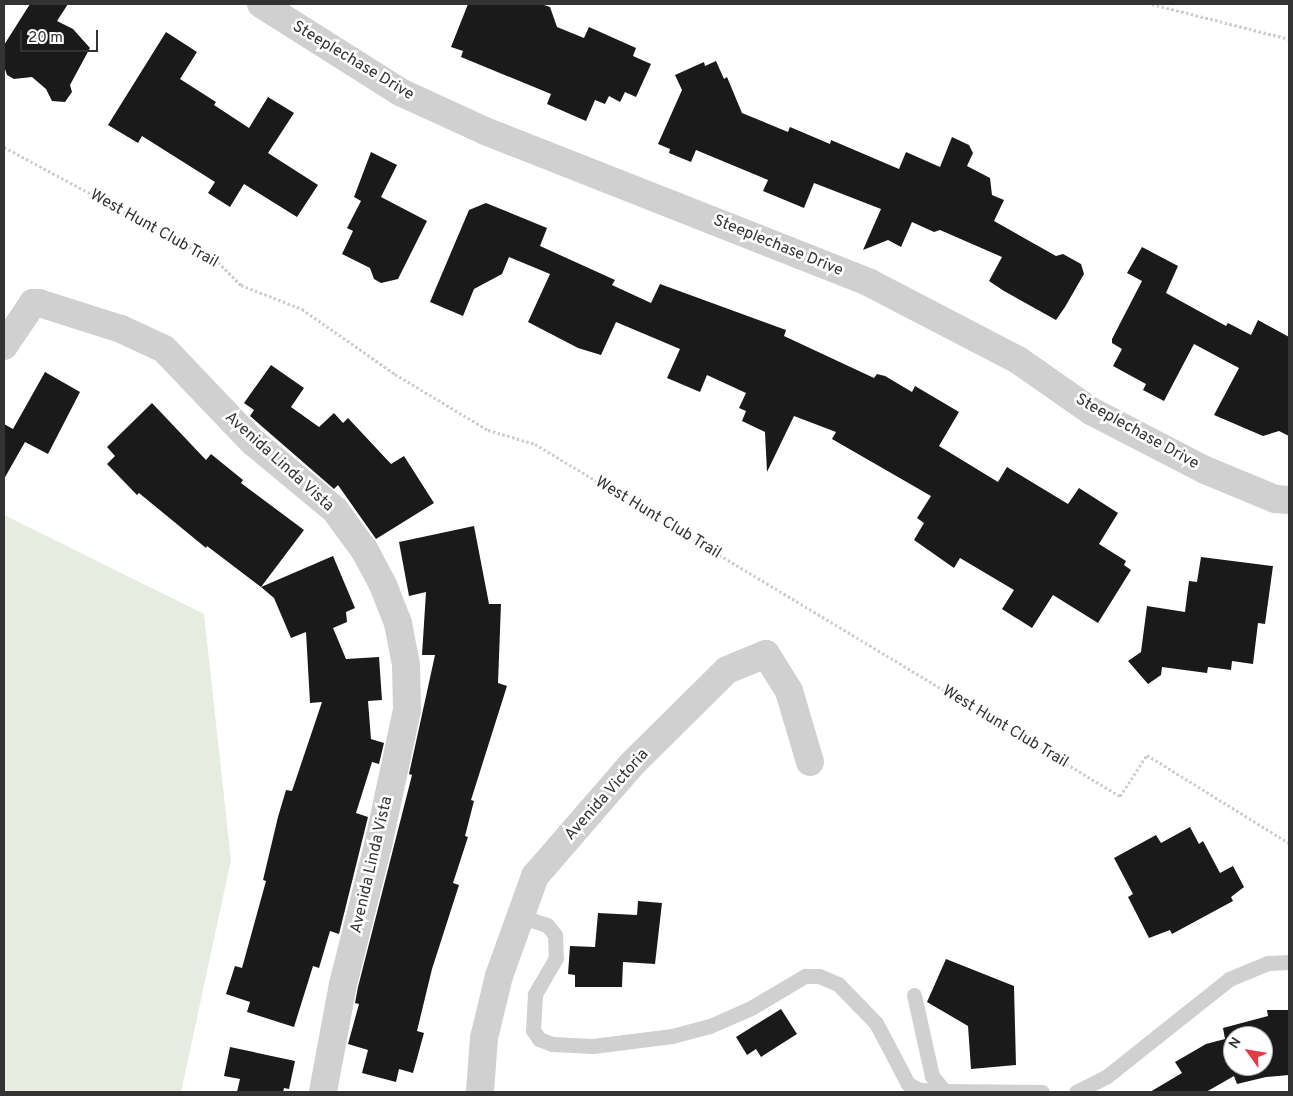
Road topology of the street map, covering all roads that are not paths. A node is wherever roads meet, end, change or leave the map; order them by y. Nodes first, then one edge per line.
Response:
1 (261, 4) edge
2 (4, 346) edge
3 (1289, 500) edge
4 (810, 762) dead end
5 (519, 916) junction
6 (1289, 962) edge
7 (914, 995) dead end
8 (944, 1091) edge
9 (323, 1092) edge
10 (480, 1092) edge
11 (1042, 1092) edge
12 (1076, 1092) edge

1 - 3 street, Steeplechase Drive
2 - 9 street, Avenida Linda Vista
4 - 5 street, Avenida Victoria
5 - 8 lane
5 - 10 street, Avenida Victoria
6 - 12 lane
7 - 8 lane
8 - 11 lane

